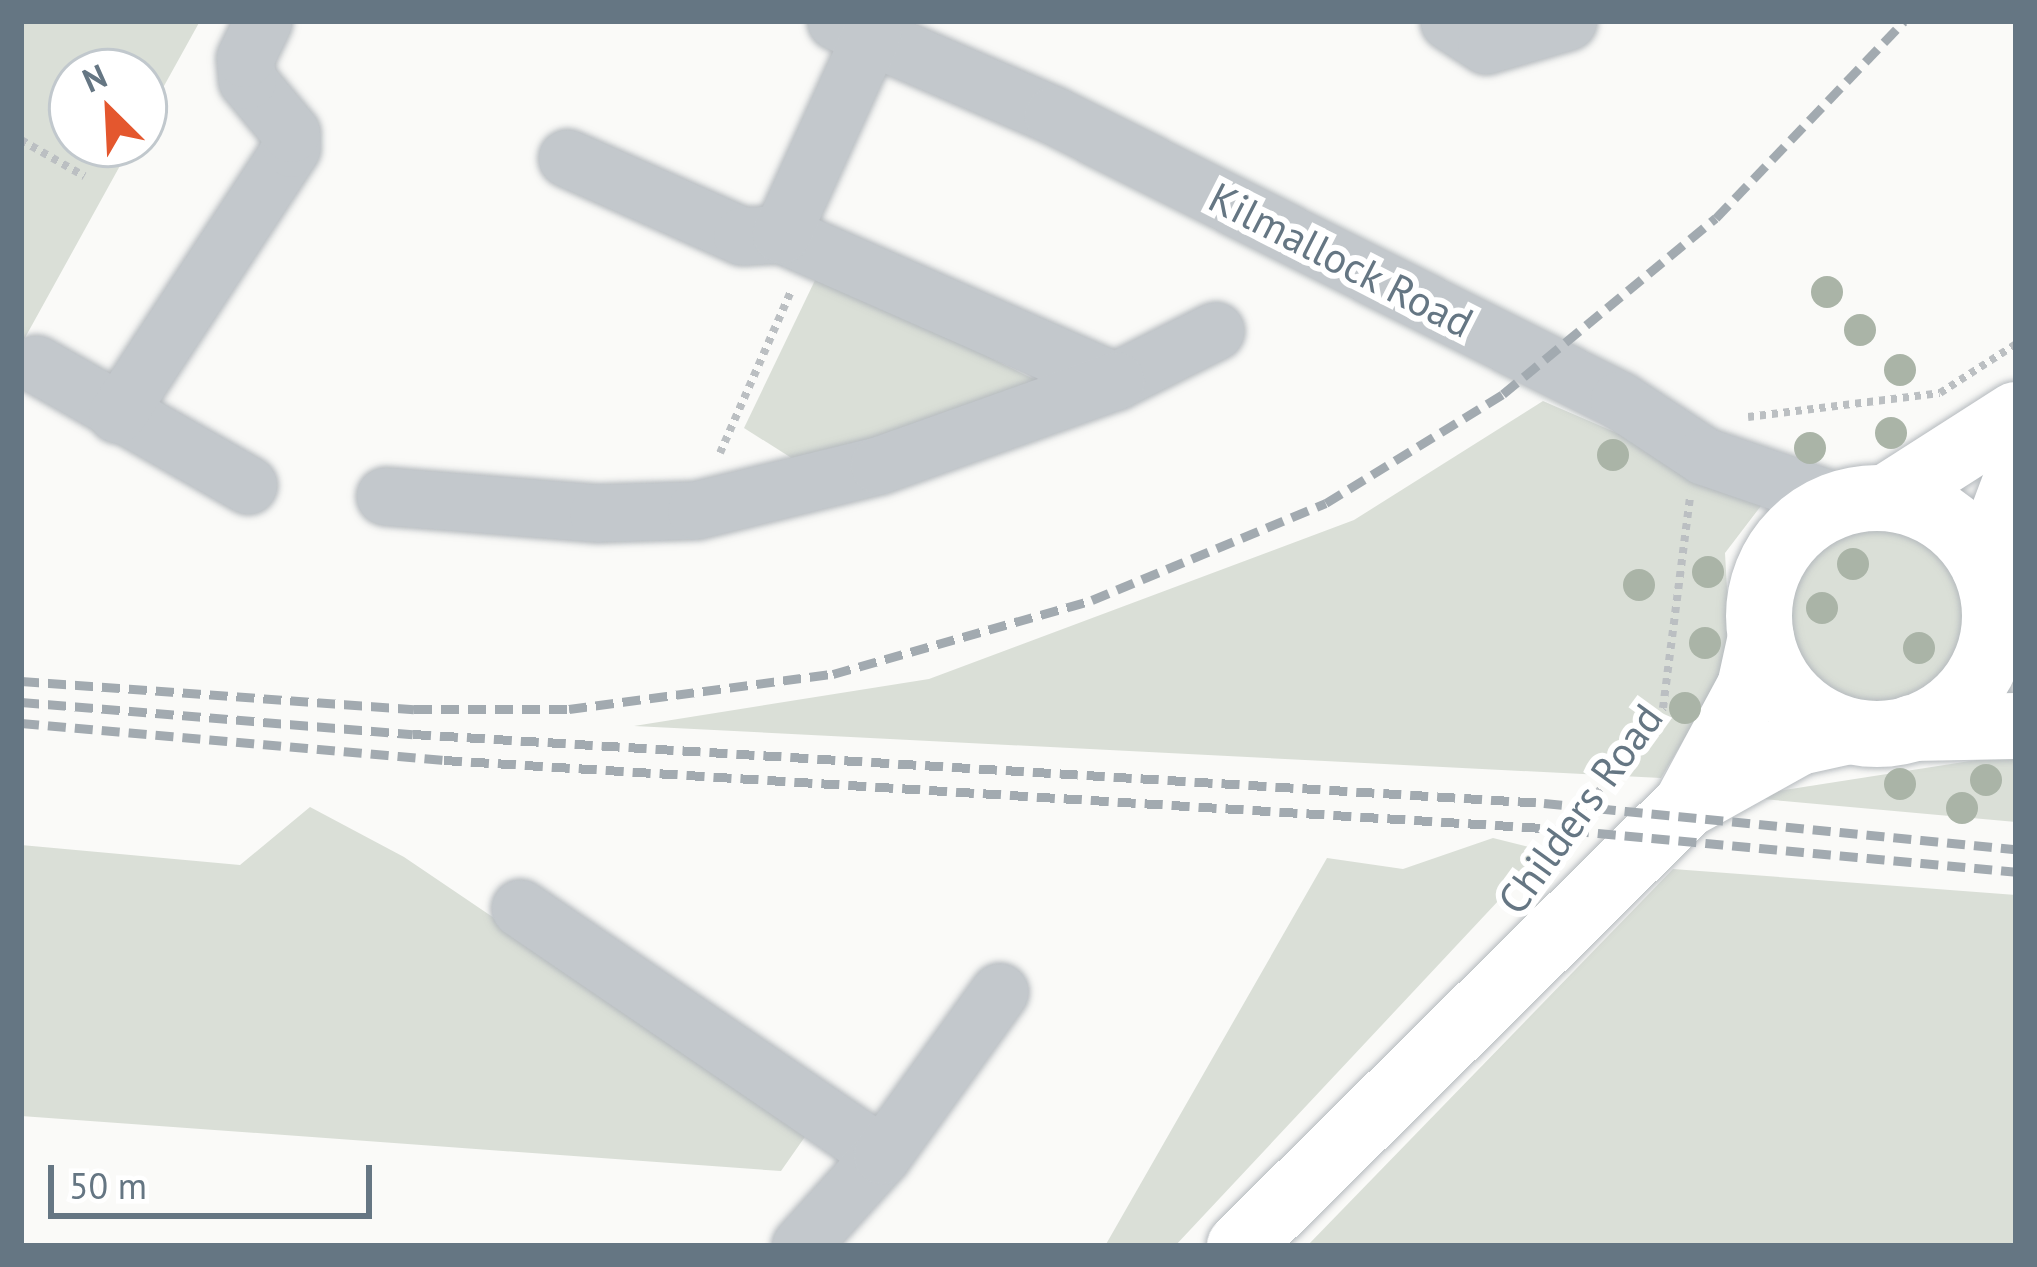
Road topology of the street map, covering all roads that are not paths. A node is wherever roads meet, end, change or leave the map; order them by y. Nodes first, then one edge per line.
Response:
1 (263, 21) edge
2 (1450, 21) edge
3 (1568, 21) edge
4 (854, 27) edge
5 (567, 158) dead end
6 (795, 241) junction
7 (1215, 331) dead end
8 (36, 364) dead end
9 (1115, 381) junction
10 (118, 414) junction
11 (2016, 415) edge
12 (2016, 482) edge
13 (248, 485) dead end
14 (385, 496) dead end
15 (1863, 501) junction
16 (1984, 566) junction
17 (1760, 638) junction
18 (2005, 644) edge
19 (2016, 726) edge
20 (1881, 730) junction
21 (1686, 805) junction
22 (520, 908) dead end
23 (999, 992) dead end
24 (882, 1155) junction
25 (800, 1246) edge
26 (1240, 1246) edge

1 - 10 street
2 - 3 street
4 - 6 street
4 - 15 street, Kilmallock Road
5 - 6 street
6 - 9 street
7 - 9 street
8 - 10 street
9 - 14 street
10 - 13 street
11 - 15 main road
12 - 16 main road
15 - 16 main road
15 - 17 main road
16 - 18 main road
17 - 20 main road
17 - 21 main road, Childers Road
18 - 20 main road
19 - 20 main road
20 - 21 main road, Childers Road
21 - 26 main road, Childers Road
22 - 24 street
23 - 24 street
24 - 25 street

